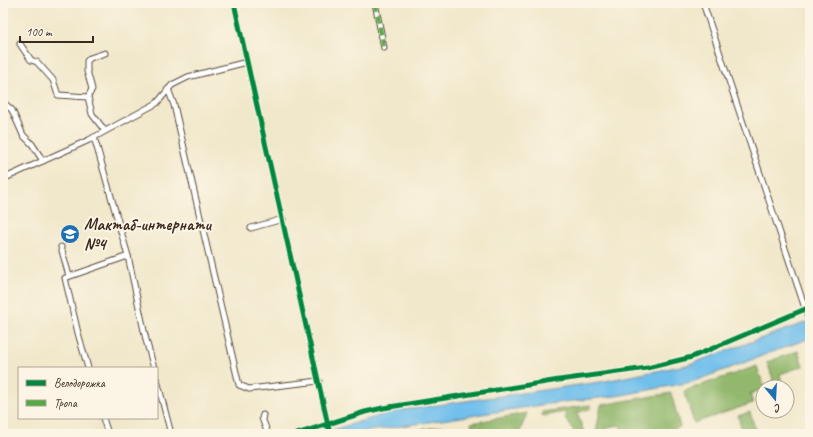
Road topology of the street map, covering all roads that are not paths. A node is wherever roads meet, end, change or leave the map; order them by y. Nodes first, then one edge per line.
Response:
1 (234, 3) edge
2 (375, 3) edge
3 (703, 3) edge
4 (20, 44) dead end
5 (384, 48) dead end
6 (105, 53) dead end
7 (247, 62) junction
8 (168, 89) junction
9 (88, 97) junction
10 (3, 102) edge
11 (105, 131) junction
12 (94, 137) junction
13 (43, 161) junction
14 (3, 179) edge
15 (283, 219) junction
16 (251, 228) dead end
17 (61, 247) dead end
18 (128, 256) junction
19 (69, 276) junction
20 (807, 307) edge
21 (810, 323) edge
22 (88, 367) edge
23 (154, 367) edge
24 (319, 381) junction
25 (158, 384) edge
26 (263, 415) dead end
27 (103, 419) edge
28 (328, 423) junction
29 (108, 434) edge
30 (171, 434) edge
31 (268, 434) edge
32 (297, 434) edge
33 (330, 434) edge

1 - 7 street
2 - 5 street
3 - 20 street
4 - 9 street
6 - 9 street
7 - 8 street
7 - 15 street
8 - 11 street
8 - 24 street
9 - 11 street
10 - 13 street
11 - 12 street
12 - 13 street
12 - 18 street
13 - 14 street
15 - 16 street
15 - 24 street
17 - 19 street
18 - 19 street
18 - 23 street
19 - 22 street
20 - 21 street
20 - 28 street
24 - 28 street
25 - 30 street
26 - 31 street
27 - 29 street
28 - 32 street
28 - 33 street

